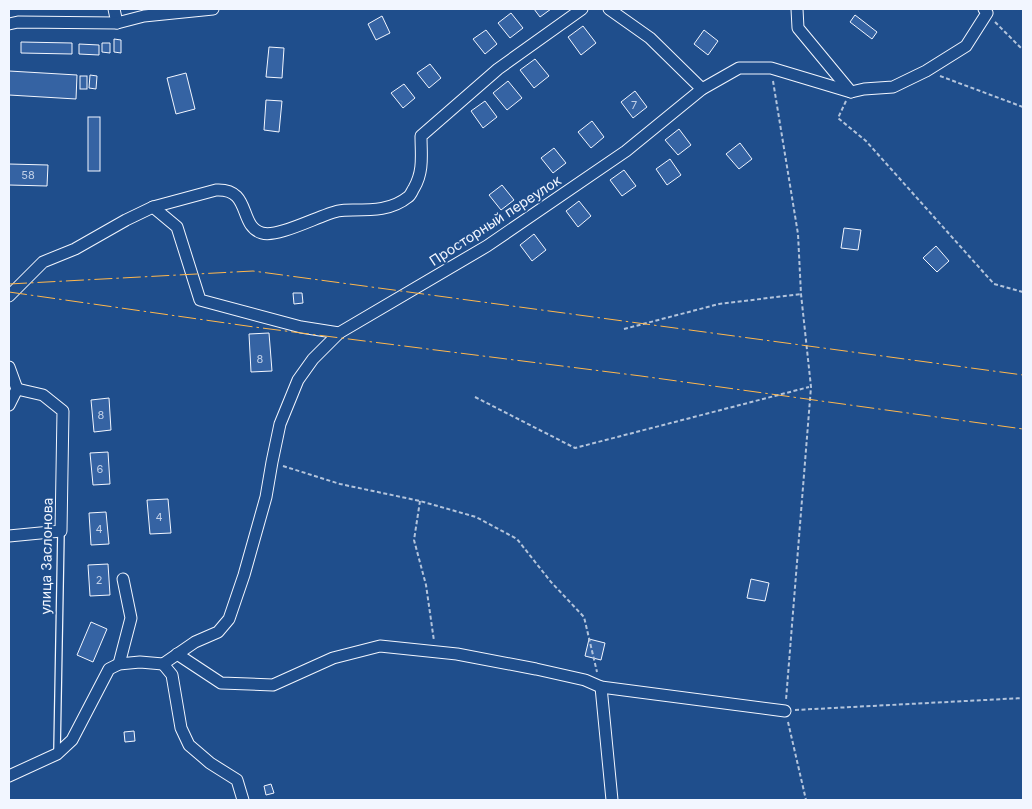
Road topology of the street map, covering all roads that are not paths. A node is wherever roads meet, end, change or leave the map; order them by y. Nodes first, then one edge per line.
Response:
1 (114, 9) edge
2 (213, 9) edge
3 (582, 9) edge
4 (609, 9) edge
5 (797, 9) edge
6 (985, 11) edge
7 (9, 24) edge
8 (117, 24) junction
9 (702, 89) junction
10 (851, 92) junction
11 (152, 207) junction
12 (9, 296) edge
13 (339, 333) junction
14 (9, 367) edge
15 (17, 389) junction
16 (9, 405) edge
17 (61, 532) junction
18 (9, 536) edge
19 (123, 579) dead end
20 (177, 654) junction
21 (119, 664) junction
22 (163, 664) junction
23 (601, 687) junction
24 (785, 711) road end
25 (57, 754) junction
26 (9, 776) edge
27 (243, 800) edge
28 (612, 800) edge

1 - 8 street
2 - 8 street
3 - 11 street
4 - 9 street
5 - 10 street
6 - 10 street, Просторный переулок
7 - 8 street
9 - 10 street, Просторный переулок
9 - 13 street, Просторный переулок
11 - 12 street
11 - 13 street
13 - 20 street, Просторный переулок
14 - 15 street
15 - 16 street
15 - 17 street, улица Заслонова
17 - 18 street
17 - 25 lane, улица Заслонова
19 - 21 street
20 - 22 street, Просторный переулок
20 - 23 street
21 - 22 street
21 - 25 street
22 - 27 street
23 - 24 street
23 - 28 street
25 - 26 street

